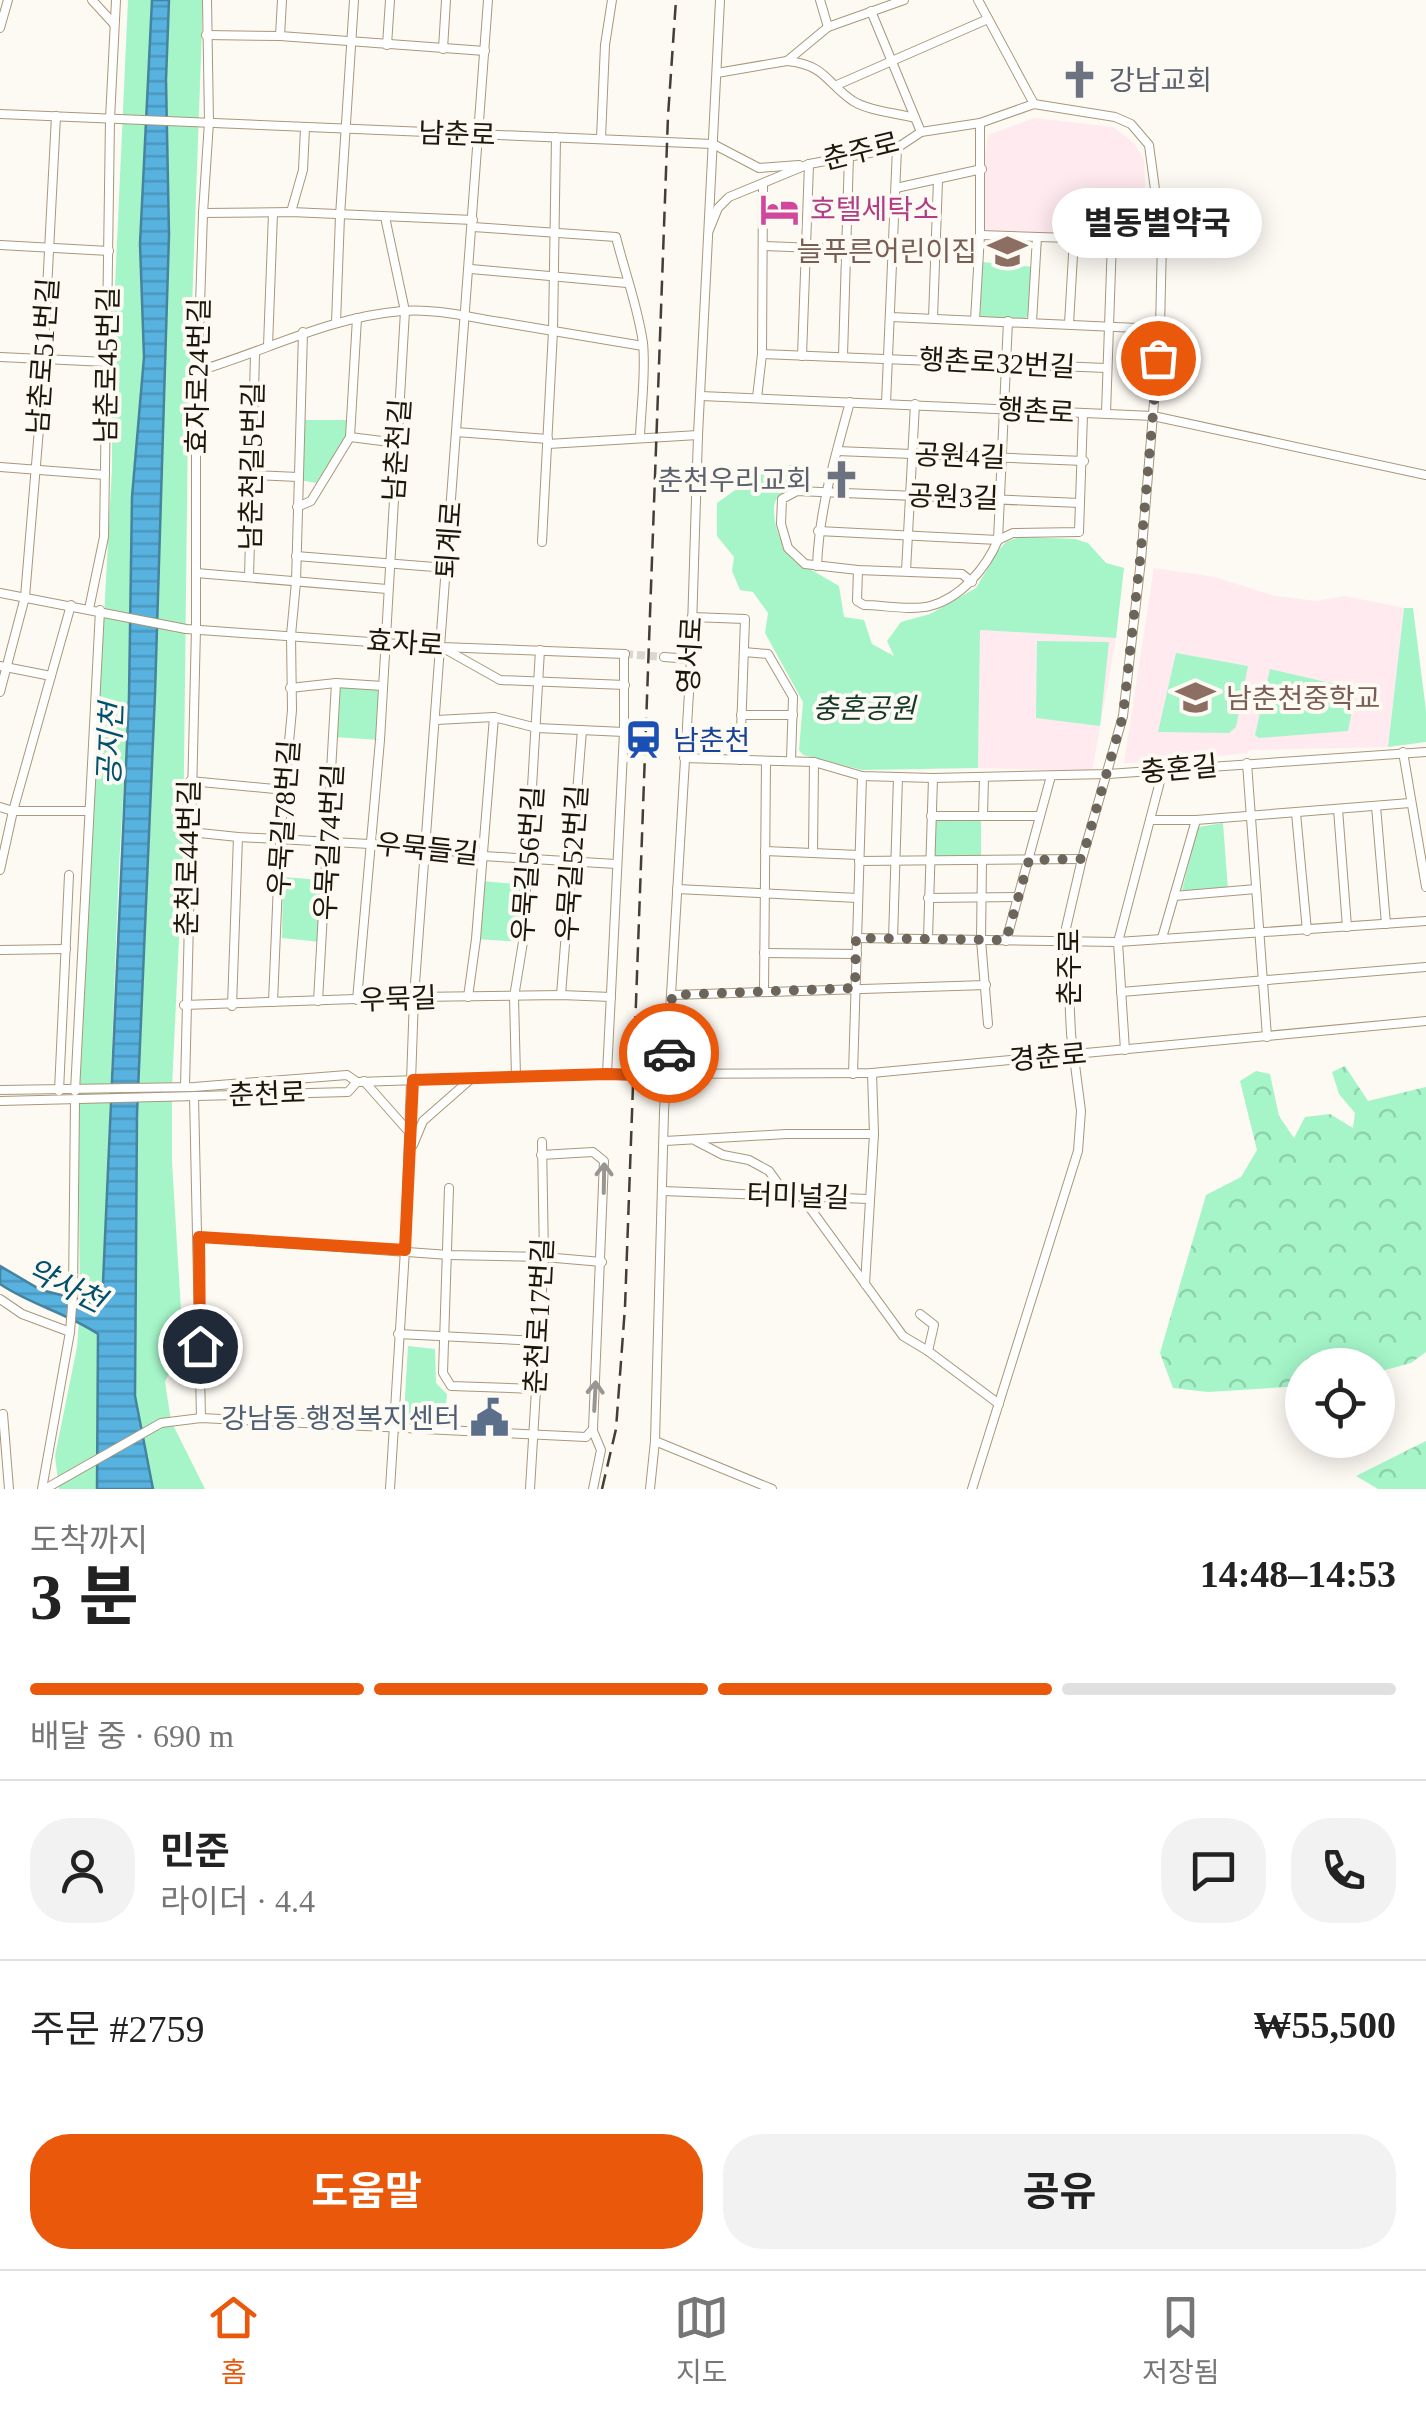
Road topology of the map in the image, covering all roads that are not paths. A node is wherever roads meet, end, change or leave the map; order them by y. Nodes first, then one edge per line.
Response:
1 (8, 0) edge
2 (92, 0) edge
3 (116, 0) edge
4 (208, 0) edge
5 (282, 0) edge
6 (354, 0) edge
7 (390, 0) edge
8 (446, 0) edge
9 (488, 0) edge
10 (612, 0) edge
11 (720, 0) edge
12 (820, 0) edge
13 (904, 0) edge
14 (978, 0) edge
15 (872, 11) junction
16 (988, 20) junction
17 (114, 24) junction
18 (828, 27) junction
19 (0, 28) edge
20 (206, 35) junction
21 (280, 36) junction
22 (352, 41) junction
23 (387, 45) junction
24 (442, 49) junction
25 (485, 51) junction
26 (787, 61) junction
27 (894, 62) junction
28 (717, 73) junction
29 (837, 84) junction
30 (1034, 104) junction
31 (0, 114) edge
32 (56, 116) junction
33 (915, 118) junction
34 (110, 119) junction
35 (205, 122) junction
36 (980, 123) junction
37 (305, 128) junction
38 (346, 130) junction
39 (921, 132) junction
40 (479, 134) junction
41 (556, 136) junction
42 (601, 138) junction
43 (713, 144) junction
44 (897, 148) junction
45 (849, 155) junction
46 (809, 164) junction
47 (982, 170) junction
48 (938, 180) junction
49 (763, 184) junction
50 (896, 188) junction
51 (203, 212) junction
52 (291, 212) junction
53 (273, 213) junction
54 (340, 216) junction
55 (385, 217) junction
56 (473, 224) junction
57 (709, 230) junction
58 (554, 234) junction
59 (980, 235) junction
60 (1037, 237) junction
61 (1074, 238) junction
62 (1112, 240) junction
63 (1162, 242) junction
64 (0, 245) edge
65 (764, 246) junction
66 (50, 248) junction
67 (806, 248) junction
68 (846, 249) junction
69 (894, 250) junction
70 (109, 251) junction
71 (470, 269) junction
72 (554, 276) junction
73 (627, 284) junction
74 (405, 310) junction
75 (466, 316) junction
76 (891, 316) junction
77 (357, 318) junction
78 (934, 318) junction
79 (975, 320) junction
80 (1008, 322) junction
81 (1032, 322) junction
82 (336, 324) junction
83 (1068, 324) junction
84 (1109, 326) junction
85 (1160, 329) junction
86 (552, 331) junction
87 (302, 332) junction
88 (268, 346) junction
89 (643, 346) junction
90 (255, 354) junction
91 (762, 354) junction
92 (802, 356) junction
93 (843, 356) junction
94 (0, 357) edge
95 (888, 358) junction
96 (42, 359) junction
97 (107, 362) junction
98 (1004, 364) junction
99 (1106, 368) junction
100 (198, 371) junction
101 (700, 396) junction
102 (757, 398) junction
103 (850, 402) junction
104 (886, 403) junction
105 (916, 404) junction
106 (1003, 410) junction
107 (1106, 413) junction
108 (1083, 414) junction
109 (1153, 416) junction
110 (456, 432) junction
111 (698, 434) junction
112 (350, 437) junction
113 (640, 437) junction
114 (548, 441) junction
115 (398, 443) junction
116 (837, 451) junction
117 (912, 454) junction
118 (1000, 458) junction
119 (1084, 461) junction
120 (0, 467) edge
121 (35, 470) junction
122 (105, 474) junction
123 (252, 475) junction
124 (1426, 475) edge
125 (298, 478) junction
126 (826, 492) junction
127 (912, 495) junction
128 (999, 498) junction
129 (1080, 503) junction
130 (297, 507) junction
131 (818, 531) junction
132 (910, 536) junction
133 (998, 540) junction
134 (542, 542) dead end
135 (296, 556) junction
136 (389, 564) junction
137 (817, 566) junction
138 (447, 568) junction
139 (858, 570) junction
140 (906, 572) junction
141 (196, 573) junction
142 (249, 577) junction
143 (296, 582) junction
144 (972, 582) junction
145 (387, 589) junction
146 (0, 593) edge
147 (25, 597) junction
148 (71, 605) junction
149 (89, 608) junction
150 (102, 611) junction
151 (692, 616) junction
152 (191, 629) junction
153 (291, 634) junction
154 (385, 642) junction
155 (440, 647) junction
156 (540, 650) junction
157 (744, 652) junction
158 (664, 656) tunnel mouth
159 (691, 659) junction
160 (4, 667) edge
161 (51, 676) junction
162 (336, 683) junction
163 (539, 684) junction
164 (625, 685) junction
165 (383, 686) junction
166 (290, 688) junction
167 (0, 692) edge
168 (742, 715) junction
169 (793, 715) junction
170 (494, 717) junction
171 (436, 720) junction
172 (537, 728) junction
173 (582, 730) junction
174 (624, 732) junction
175 (1403, 752) junction
176 (1426, 752) edge
177 (684, 758) junction
178 (740, 760) junction
179 (790, 760) junction
180 (766, 761) junction
181 (814, 762) junction
182 (1246, 763) junction
183 (1163, 770) junction
184 (1108, 774) junction
185 (862, 776) junction
186 (1051, 776) junction
187 (984, 777) junction
188 (898, 778) junction
189 (933, 778) junction
190 (190, 781) junction
191 (285, 790) junction
192 (1410, 803) junction
193 (1376, 806) junction
194 (0, 807) edge
195 (1338, 809) junction
196 (13, 811) junction
197 (87, 812) junction
198 (1296, 813) junction
199 (931, 816) junction
200 (983, 816) junction
201 (1040, 816) junction
202 (1250, 816) junction
203 (1150, 820) junction
204 (1196, 820) junction
205 (190, 832) junction
206 (238, 837) junction
207 (280, 837) junction
208 (329, 839) junction
209 (370, 843) junction
210 (425, 847) junction
211 (765, 851) junction
212 (812, 852) junction
213 (483, 856) junction
214 (859, 858) junction
215 (1082, 859) junction
216 (529, 860) junction
217 (931, 860) junction
218 (982, 860) junction
219 (1029, 860) junction
220 (573, 861) junction
221 (896, 861) junction
222 (616, 864) junction
223 (0, 870) edge
224 (69, 874) dead end
225 (1426, 887) edge
226 (677, 889) junction
227 (1256, 889) junction
228 (764, 893) junction
229 (1174, 896) junction
230 (858, 898) junction
231 (928, 898) junction
232 (983, 898) junction
233 (1017, 898) junction
234 (1426, 921) edge
235 (1386, 924) junction
236 (1348, 927) junction
237 (1307, 931) junction
238 (1258, 934) junction
239 (856, 938) junction
240 (928, 938) junction
241 (1162, 938) junction
242 (893, 939) junction
243 (981, 940) junction
244 (1006, 940) junction
245 (1066, 940) junction
246 (1118, 942) junction
247 (66, 949) junction
248 (0, 950) edge
249 (764, 953) junction
250 (857, 954) junction
251 (1426, 966) edge
252 (1262, 982) junction
253 (986, 984) junction
254 (855, 988) junction
255 (764, 992) junction
256 (1122, 992) junction
257 (562, 995) junction
258 (672, 995) junction
259 (414, 997) junction
260 (468, 997) junction
261 (514, 997) junction
262 (611, 998) junction
263 (357, 1000) junction
264 (273, 1002) junction
265 (318, 1002) junction
266 (184, 1006) junction
267 (232, 1006) junction
268 (1426, 1021) edge
269 (988, 1024) dead end
270 (1267, 1037) junction
271 (1125, 1050) junction
272 (1073, 1055) junction
273 (607, 1074) junction
274 (854, 1074) junction
275 (872, 1074) junction
276 (668, 1076) junction
277 (516, 1077) junction
278 (472, 1078) junction
279 (413, 1080) junction
280 (360, 1082) junction
281 (184, 1087) junction
282 (0, 1090) edge
283 (59, 1091) junction
284 (172, 1092) junction
285 (79, 1096) junction
286 (194, 1096) junction
287 (0, 1101) edge
288 (410, 1133) junction
289 (874, 1134) junction
290 (665, 1141) junction
291 (696, 1141) junction
292 (542, 1142) dead end
293 (410, 1154) junction
294 (541, 1154) junction
295 (450, 1188) dead end
296 (663, 1192) junction
297 (787, 1196) junction
298 (802, 1198) junction
299 (868, 1198) junction
300 (199, 1237) junction
301 (405, 1250) junction
302 (449, 1256) junction
303 (544, 1257) junction
304 (602, 1262) junction
305 (865, 1285) junction
306 (0, 1299) edge
307 (920, 1314) dead end
308 (70, 1330) junction
309 (398, 1334) junction
310 (444, 1336) junction
311 (540, 1341) junction
312 (928, 1351) junction
313 (536, 1389) junction
314 (999, 1404) junction
315 (3, 1414) dead end
316 (201, 1418) junction
317 (393, 1428) junction
318 (593, 1429) junction
319 (533, 1437) junction
320 (655, 1441) junction
321 (9, 1489) edge
322 (44, 1489) edge
323 (390, 1489) edge
324 (530, 1489) edge
325 (593, 1489) edge
326 (650, 1489) edge
327 (772, 1489) edge
328 (972, 1489) edge

1 - 19 street
2 - 17 street
3 - 17 street, 남춘로45번길
4 - 20 street, 효자로24번길
5 - 21 street
6 - 22 street
7 - 23 street
8 - 24 street
9 - 25 street, 퇴계로
10 - 42 street
11 - 28 street, 영서로
12 - 18 street
13 - 15 street
14 - 16 street
15 - 18 street
15 - 27 street
16 - 27 street
16 - 30 street
17 - 34 street, 남춘로45번길
18 - 26 street
20 - 21 street
20 - 35 street, 효자로24번길
21 - 22 street
22 - 23 street
22 - 38 street
23 - 24 street
24 - 25 street
25 - 40 street, 퇴계로
26 - 28 street
26 - 29 street
27 - 29 street
27 - 33 street
28 - 43 street, 영서로
29 - 33 street
30 - 36 street, 춘주로
30 - 63 street, 춘주로
31 - 32 street
32 - 34 street
32 - 66 street, 남춘로51번길
33 - 39 street
34 - 35 street, 남춘로
34 - 70 street, 남춘로45번길
35 - 37 street, 남춘로
35 - 51 street, 효자로24번길
36 - 39 street, 춘주로
36 - 47 street
37 - 38 street, 남춘로
37 - 52 street
38 - 40 street, 남춘로
38 - 54 street
39 - 44 street, 춘주로
40 - 41 street, 남춘로
40 - 56 street, 퇴계로
41 - 42 street, 남춘로
41 - 58 street
42 - 43 street, 남춘로
43 - 46 street
43 - 57 street, 영서로
44 - 45 street, 춘주로
44 - 50 street
45 - 46 street, 춘주로
45 - 68 street
46 - 49 street, 춘주로
46 - 67 street
47 - 48 street
47 - 59 street
48 - 50 street
48 - 78 street
49 - 57 street, 춘주로
49 - 65 street
50 - 69 street
51 - 53 street
51 - 100 street, 효자로24번길
52 - 53 street
52 - 54 street
53 - 88 street
54 - 55 street
54 - 82 street
55 - 56 street
55 - 74 street, 남춘천길
56 - 58 street
56 - 71 street, 퇴계로
57 - 101 street, 영서로
58 - 72 street
58 - 73 street
59 - 60 street
59 - 79 street
60 - 61 street
60 - 81 street
61 - 62 street
61 - 83 street
62 - 63 street
62 - 84 street, 행촌로32번길
63 - 85 street, 춘주로
64 - 66 street
65 - 67 street
65 - 91 street
66 - 70 street
66 - 96 street, 남춘로51번길
67 - 68 street
67 - 92 street
68 - 69 street
68 - 93 street
69 - 76 street
70 - 97 street, 남춘로45번길
71 - 72 street
71 - 75 street, 퇴계로
72 - 73 street
72 - 86 street
73 - 89 street
74 - 75 street
74 - 77 street
74 - 115 street, 남춘천길
75 - 86 street
75 - 110 street, 퇴계로
76 - 78 street
76 - 95 street
77 - 82 street
77 - 112 street
78 - 79 street
79 - 80 street
80 - 81 street
80 - 98 street
81 - 83 street
82 - 87 street
83 - 84 street
84 - 85 street
84 - 99 street, 행촌로32번길
85 - 109 street, 춘주로
86 - 89 street
86 - 114 street
87 - 88 street
87 - 125 street, 우묵길78번길
88 - 90 street
89 - 113 street
90 - 100 street
90 - 123 street, 남춘천길5번길
91 - 92 street, 행촌로32번길
91 - 102 street
92 - 93 street, 행촌로32번길
93 - 95 street, 행촌로32번길
94 - 96 street
95 - 98 street, 행촌로32번길
95 - 104 street
96 - 97 street
96 - 121 street, 남춘로51번길
97 - 122 street, 남춘로45번길
98 - 99 street, 행촌로32번길
98 - 106 street
99 - 107 street, 행촌로32번길
100 - 141 street, 효자로24번길
101 - 102 street, 행촌로
101 - 111 street, 영서로
102 - 103 street, 행촌로
103 - 104 street, 행촌로
103 - 116 street
104 - 105 street, 행촌로
105 - 106 street, 행촌로
105 - 117 street
106 - 108 street, 행촌로
106 - 118 street
107 - 108 street, 행촌로
107 - 109 street, 행촌로
108 - 119 street
109 - 124 street, 행촌로
109 - 184 street, 춘주로
110 - 114 street
110 - 138 street, 퇴계로
111 - 113 street
111 - 151 street, 영서로
112 - 115 street
112 - 130 street
113 - 114 street
114 - 134 street
115 - 136 street, 남춘천길
116 - 117 street, 공원4길
116 - 126 street
117 - 118 street, 공원4길
117 - 127 street
118 - 119 street, 공원4길
118 - 128 street
119 - 129 street
120 - 121 street
121 - 122 street
121 - 147 street, 남춘로51번길
122 - 149 street, 남춘로45번길
123 - 125 street
123 - 142 street, 남춘천길5번길
125 - 130 street, 우묵길78번길
126 - 127 street, 공원3길
126 - 131 street
126 - 137 street, 공원3길
127 - 128 street, 공원3길
127 - 132 street
128 - 129 street, 공원3길
128 - 133 street
129 - 133 street
130 - 135 street, 우묵길78번길
131 - 132 street
131 - 137 street
132 - 133 street
132 - 140 street
133 - 144 street
135 - 136 street
135 - 143 street, 우묵길78번길
136 - 138 street
136 - 145 street, 남춘천길
137 - 139 street
138 - 155 street, 퇴계로
139 - 140 street
139 - 144 street
140 - 144 street
141 - 142 street
141 - 152 street, 효자로24번길
142 - 143 street
143 - 145 street
143 - 153 street, 우묵길78번길
145 - 154 street, 남춘천길
146 - 147 street
147 - 148 street
147 - 160 street, 남춘로51번길
148 - 149 street
148 - 161 street
149 - 150 street
150 - 152 street, 효자로
150 - 197 street
151 - 157 street
151 - 159 street, 영서로
152 - 153 street, 효자로
152 - 190 street, 춘천로44번길
153 - 154 street, 효자로
153 - 166 street, 우묵길78번길
154 - 155 street, 효자로
154 - 165 street, 남춘천길
155 - 156 street, 효자로
155 - 163 street
155 - 171 street, 퇴계로
156 - 163 street, 우묵길56번길
156 - 164 street, 효자로
157 - 168 street
157 - 169 street
158 - 159 street
159 - 177 street, 영서로
160 - 161 street
160 - 167 street, 남춘로51번길
161 - 196 street
162 - 165 street
162 - 166 street
162 - 208 street, 우묵길74번길
163 - 164 street
163 - 172 street, 우묵길56번길
164 - 174 street
165 - 209 street, 남춘천길
166 - 191 street, 우묵길78번길
168 - 169 street
168 - 178 street
169 - 179 street
170 - 171 street
170 - 172 street
170 - 213 street
171 - 210 street, 퇴계로
172 - 173 street
172 - 216 street, 우묵길56번길
173 - 174 street
173 - 220 street, 우묵길52번길
174 - 222 street
175 - 176 street, 충혼길
175 - 182 street, 충혼길
175 - 192 street
177 - 178 street, 충혼길
177 - 226 street, 영서로
178 - 180 street, 충혼길
179 - 180 street, 충혼길
179 - 181 street, 충혼길
180 - 211 street
181 - 185 street, 충혼길
181 - 212 street
182 - 183 street, 충혼길
182 - 202 street
183 - 184 street, 충혼길
183 - 203 street
184 - 186 street, 충혼길
184 - 215 street, 춘주로
185 - 188 street, 충혼길
185 - 214 street
186 - 187 street, 충혼길
186 - 201 street
187 - 189 street, 충혼길
187 - 200 street
188 - 189 street, 충혼길
188 - 221 street
189 - 199 street
190 - 191 street
190 - 205 street, 춘천로44번길
191 - 207 street, 우묵길78번길
192 - 193 street
192 - 225 street
193 - 195 street
193 - 235 street
194 - 196 street
195 - 198 street
195 - 236 street
196 - 197 street
196 - 223 street
197 - 285 street
198 - 202 street
198 - 237 street
199 - 200 street
199 - 217 street
200 - 201 street
201 - 219 street
202 - 204 street
202 - 227 street
203 - 204 street
203 - 246 street
204 - 229 street
205 - 206 street, 우묵들길
205 - 266 street, 춘천로44번길
206 - 207 street, 우묵들길
206 - 267 street
207 - 208 street, 우묵들길
207 - 264 street, 우묵길78번길
208 - 209 street, 우묵들길
208 - 265 street, 우묵길74번길
209 - 210 street, 우묵들길
209 - 263 street, 남춘천길
210 - 213 street, 우묵들길
210 - 259 street, 퇴계로
211 - 212 street
211 - 228 street
212 - 214 street
213 - 216 street, 우묵들길
213 - 260 street
214 - 221 street
214 - 230 street
215 - 219 street
215 - 245 street, 춘주로
216 - 220 street, 우묵들길
216 - 261 street, 우묵길56번길
217 - 218 street
217 - 221 street
217 - 231 street
218 - 219 street
218 - 232 street
219 - 233 street
220 - 222 street, 우묵들길
220 - 257 street, 우묵길52번길
221 - 242 street
222 - 262 street
224 - 247 street
226 - 228 street
226 - 258 street, 영서로
227 - 229 street
227 - 238 street
228 - 230 street
228 - 249 street
229 - 241 street
230 - 239 street
231 - 232 street
231 - 240 street
232 - 233 street
232 - 243 street
233 - 244 street
234 - 235 street
235 - 236 street
236 - 237 street
237 - 238 street
238 - 241 street
238 - 252 street
239 - 242 street
239 - 250 street
240 - 242 street
240 - 243 street
241 - 246 street
243 - 244 street
243 - 253 street
244 - 245 street
245 - 246 street
245 - 272 street, 춘주로
246 - 256 street
247 - 248 street
247 - 283 street
249 - 250 street
249 - 255 street
250 - 254 street
251 - 252 street
252 - 256 street
252 - 270 street
253 - 254 street
253 - 269 street
254 - 255 street
254 - 274 street
255 - 258 street
256 - 271 street
257 - 261 street, 우묵길
257 - 262 street, 우묵길
258 - 276 street, 영서로
259 - 260 street, 우묵길
259 - 263 street, 우묵길
259 - 279 street, 퇴계로
260 - 261 street, 우묵길
261 - 277 street, 우묵길56번길
262 - 273 street
263 - 265 street, 우묵길
264 - 265 street, 우묵길
264 - 267 street, 우묵길
266 - 267 street, 우묵길
266 - 281 street, 춘천로44번길
268 - 270 street, 경춘로
270 - 271 street, 경춘로
271 - 272 street, 경춘로
272 - 275 street, 경춘로
272 - 314 street, 춘주로
273 - 276 street, 춘천로
273 - 277 street, 춘천로
274 - 275 street, 경춘로
274 - 276 street, 경춘로
275 - 289 street, 터미널길
276 - 290 street, 영서로
277 - 278 street, 춘천로
278 - 279 street, 춘천로
278 - 293 street
279 - 280 street, 춘천로
279 - 288 street, 퇴계로
280 - 281 street, 춘천로
280 - 286 street, 춘천로
280 - 288 street
281 - 284 street, 춘천로
282 - 283 street
283 - 285 street
284 - 285 street
284 - 286 street, 춘천로
285 - 287 street
285 - 308 street
286 - 300 street
288 - 293 street, 퇴계로
289 - 291 street
289 - 299 street, 터미널길
290 - 291 street
290 - 296 street, 영서로
291 - 297 street
292 - 294 street, 춘천로17번길
293 - 301 street, 퇴계로
294 - 303 street, 춘천로17번길
304 -> 294 street
295 - 302 street
296 - 297 street, 터미널길
296 - 320 street, 영서로
297 - 298 street, 터미널길
298 - 299 street, 터미널길
298 - 305 street
299 - 305 street
300 - 301 street
300 - 316 street
301 - 302 street
301 - 309 street, 퇴계로
302 - 303 street
302 - 310 street
303 - 304 street
303 - 311 street, 춘천로17번길
318 -> 304 street
305 - 312 street
306 - 308 street
307 - 312 street
308 - 322 street
309 - 310 street
309 - 317 street, 퇴계로
310 - 311 street
310 - 313 street
311 - 313 street, 춘천로17번길
312 - 314 street
313 - 319 street, 춘천로17번길
314 - 328 street, 춘주로
315 - 321 street
316 - 317 street
316 - 322 street
317 - 319 street
317 - 323 street, 퇴계로
318 - 319 street
318 - 325 street
319 - 324 street, 춘천로17번길
320 - 326 street, 영서로
320 - 327 street

